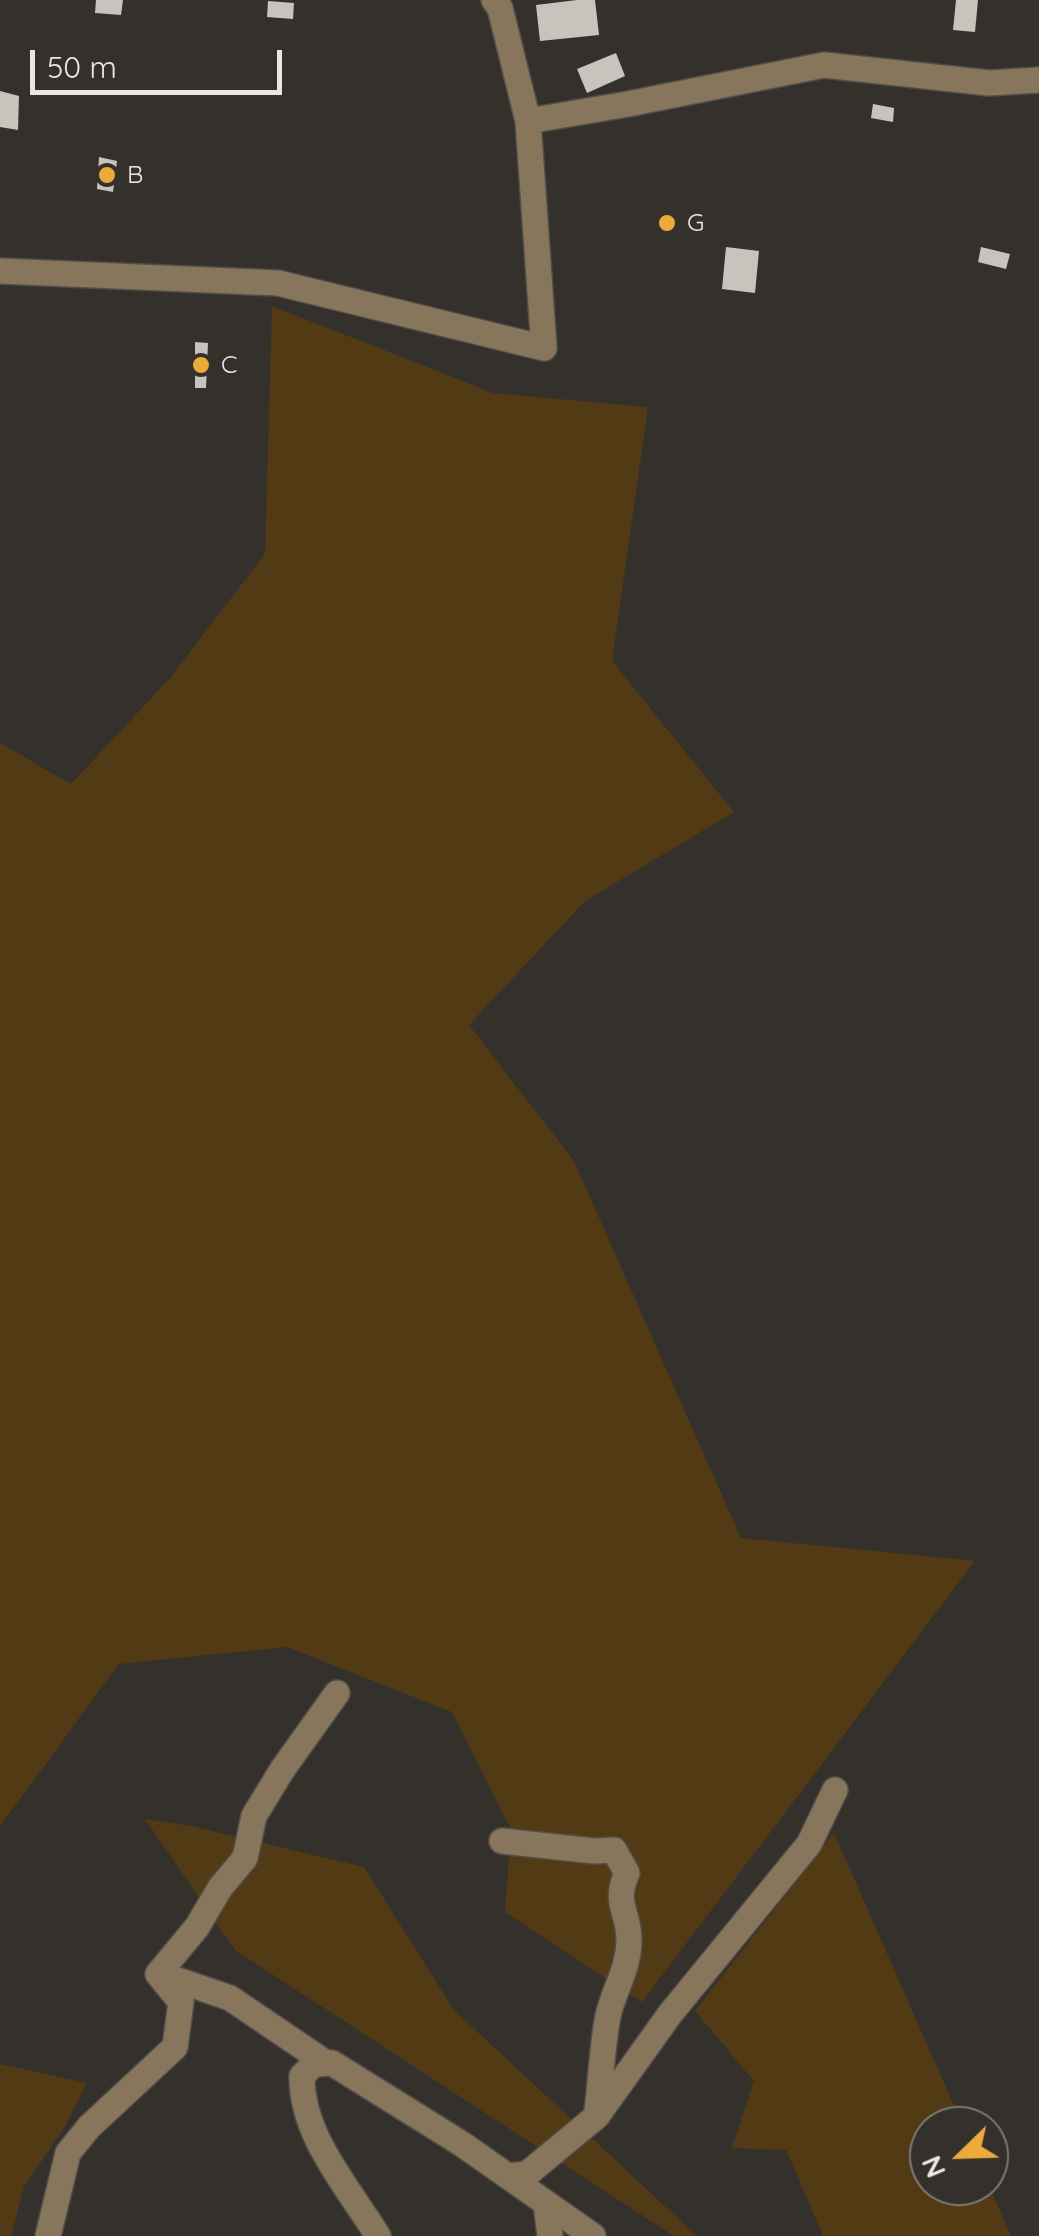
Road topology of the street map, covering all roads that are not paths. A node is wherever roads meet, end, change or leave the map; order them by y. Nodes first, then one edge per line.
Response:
1 (494, 0) edge
2 (1039, 80) edge
3 (528, 120) junction
4 (0, 271) edge
5 (337, 1693) dead end
6 (835, 1790) dead end
7 (502, 1841) dead end
8 (158, 1974) junction
9 (326, 2063) junction
10 (596, 2116) junction
11 (508, 2176) junction
12 (546, 2203) junction
13 (48, 2236) edge
14 (378, 2236) edge
15 (550, 2236) edge
16 (593, 2236) edge

1 - 3 street
2 - 3 street
3 - 4 street
5 - 8 street
6 - 10 street
7 - 10 street
8 - 9 street
8 - 13 street
9 - 11 street
9 - 14 street
10 - 11 street
11 - 12 street
12 - 15 street
12 - 16 street

